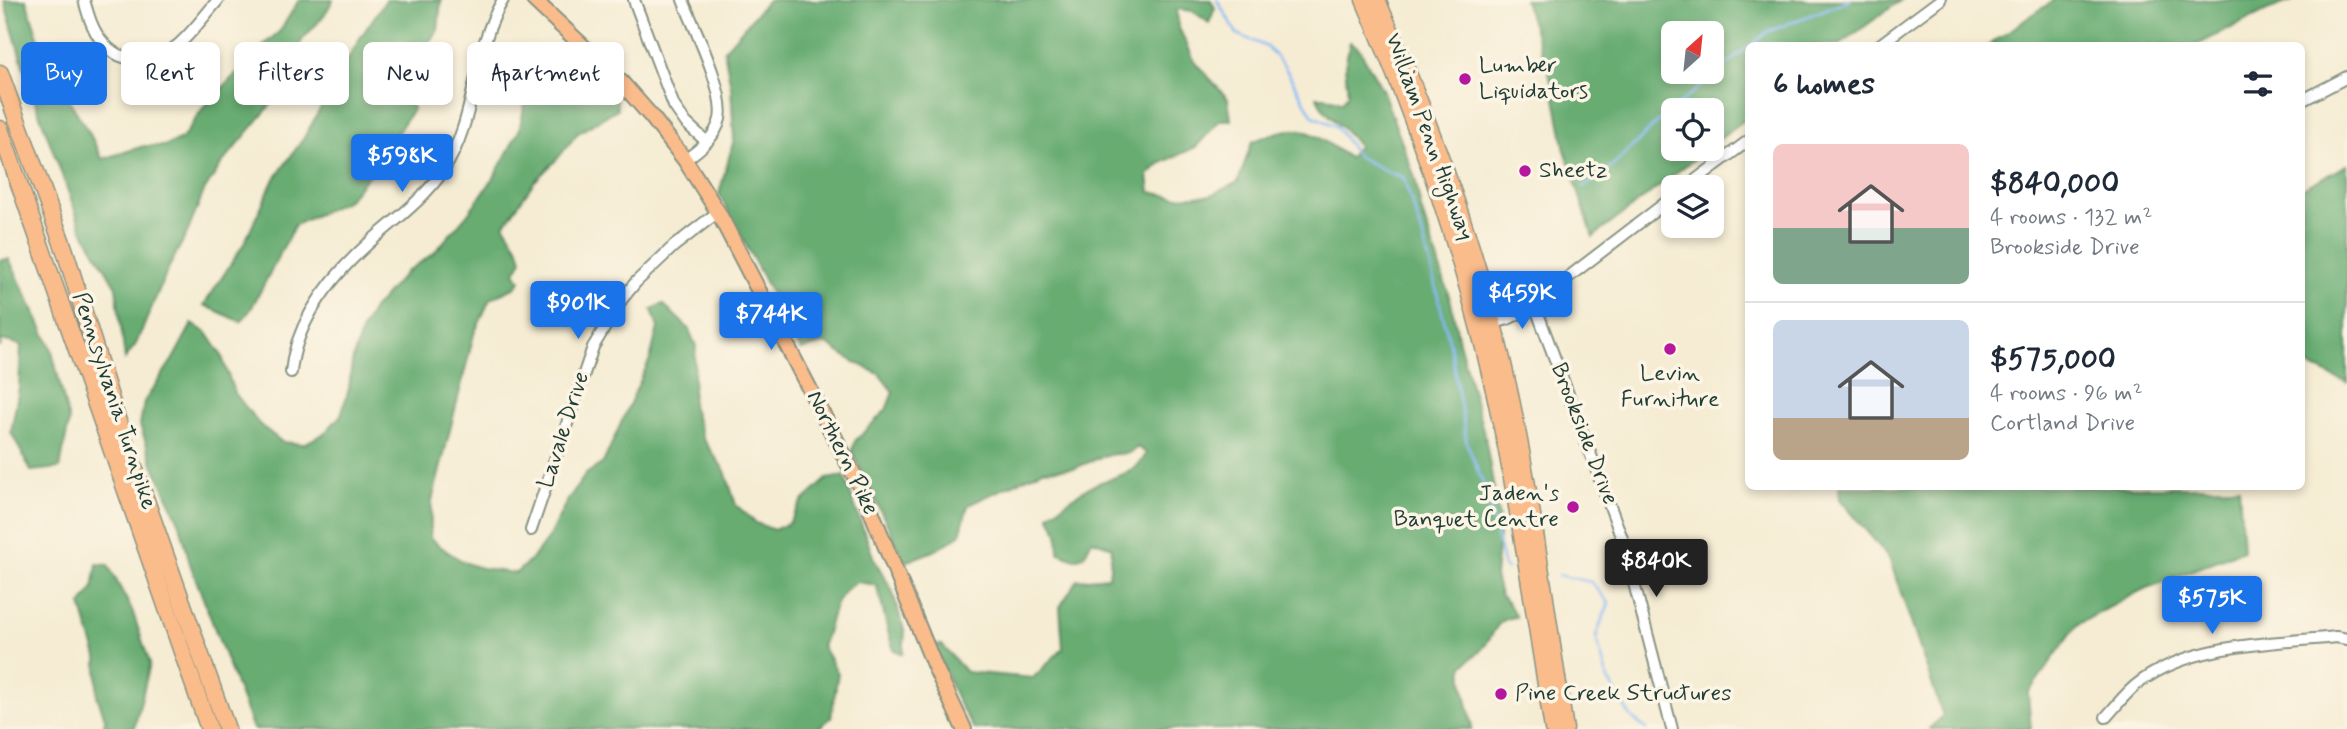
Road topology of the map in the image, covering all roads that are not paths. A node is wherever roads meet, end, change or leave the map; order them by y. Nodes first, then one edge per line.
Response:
1 (84, 0) edge
2 (218, 0) edge
3 (503, 0) edge
4 (534, 0) edge
5 (634, 0) edge
6 (683, 0) edge
7 (1364, 0) edge
8 (1377, 0) edge
9 (1940, 0) edge
10 (1883, 42) edge
11 (0, 74) edge
12 (2347, 77) edge
13 (2305, 98) edge
14 (0, 129) edge
15 (707, 142) junction
16 (1745, 143) edge
17 (685, 160) junction
18 (1702, 175) edge
19 (1661, 206) edge
20 (718, 212) junction
21 (1534, 303) junction
22 (1485, 326) junction
23 (291, 372) dead end
24 (531, 530) dead end
25 (2347, 639) edge
26 (2106, 716) dead end
27 (209, 729) edge
28 (227, 729) edge
29 (964, 729) edge
30 (1553, 729) edge
31 (1565, 729) edge
32 (1672, 729) edge

1 - 2 street
3 - 23 street
4 - 17 main road, Northern Pike
5 - 15 street
6 - 15 street
7 - 22 highway, William Penn Highway
8 - 22 highway, William Penn Highway
9 - 10 street
11 - 28 highway, Pennsylvania Turnpike
12 - 13 street
14 - 27 highway, Pennsylvania Turnpike
15 - 17 street
16 - 18 street
17 - 20 main road, Northern Pike
19 - 21 street
20 - 24 street, Lavale Drive
20 - 29 main road, Northern Pike
21 - 22 street
21 - 32 street, Brookside Drive
22 - 30 highway, William Penn Highway
22 - 31 highway, William Penn Highway
25 - 26 street

